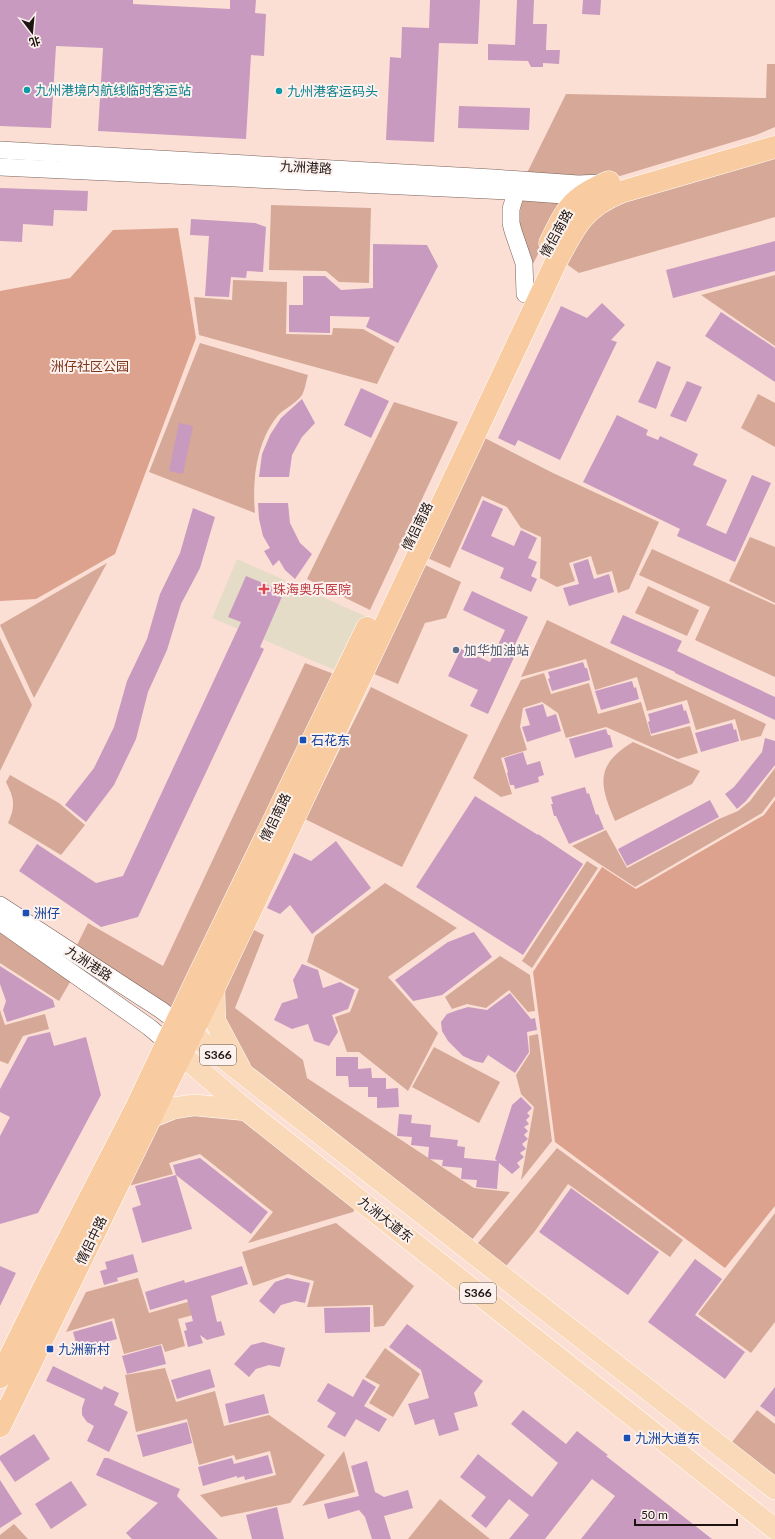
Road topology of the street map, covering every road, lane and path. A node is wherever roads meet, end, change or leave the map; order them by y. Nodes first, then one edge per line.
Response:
1 (775, 131) edge
2 (775, 147) edge
3 (0, 150) edge
4 (0, 167) edge
5 (609, 189) junction
6 (508, 190) junction
7 (580, 196) junction
8 (524, 294) junction
9 (0, 905) edge
10 (0, 922) edge
11 (214, 988) junction
12 (184, 1028) junction
13 (174, 1048) junction
14 (244, 1076) junction
15 (246, 1110) junction
16 (152, 1117) junction
17 (322, 1136) junction
18 (308, 1158) junction
19 (0, 1377) edge
20 (0, 1426) edge
21 (775, 1489) edge
22 (775, 1529) edge

1 - 5 highway, 情侣南路
2 - 5 highway, 情侣南路
3 - 5 street, 九洲港路
4 - 6 street, 九洲港路
5 - 7 highway, 情侣南路
5 - 11 highway, 情侣南路
6 - 7 street, 九洲港路
6 - 8 street
7 - 8 highway, 情侣南路
8 - 12 highway, 情侣南路
9 - 12 street, 九洲港路
10 - 13 street, 九洲港路
11 - 12 highway, 情侣南路
11 - 14 main road
12 - 13 highway, 情侣南路
12 - 14 main road, 九洲大道东 / S366
13 - 15 main road, 九洲大道东 / S366
13 - 16 highway, 情侣中路
13 - 19 highway, 情侣中路
14 - 17 main road, 九洲大道东 / S366
15 - 16 main road
15 - 18 main road, 九洲大道东 / S366
16 - 20 highway, 情侣中路
17 - 18 main road
17 - 21 main road, 九洲大道东 / S366
18 - 22 main road, 九洲大道东 / S366

